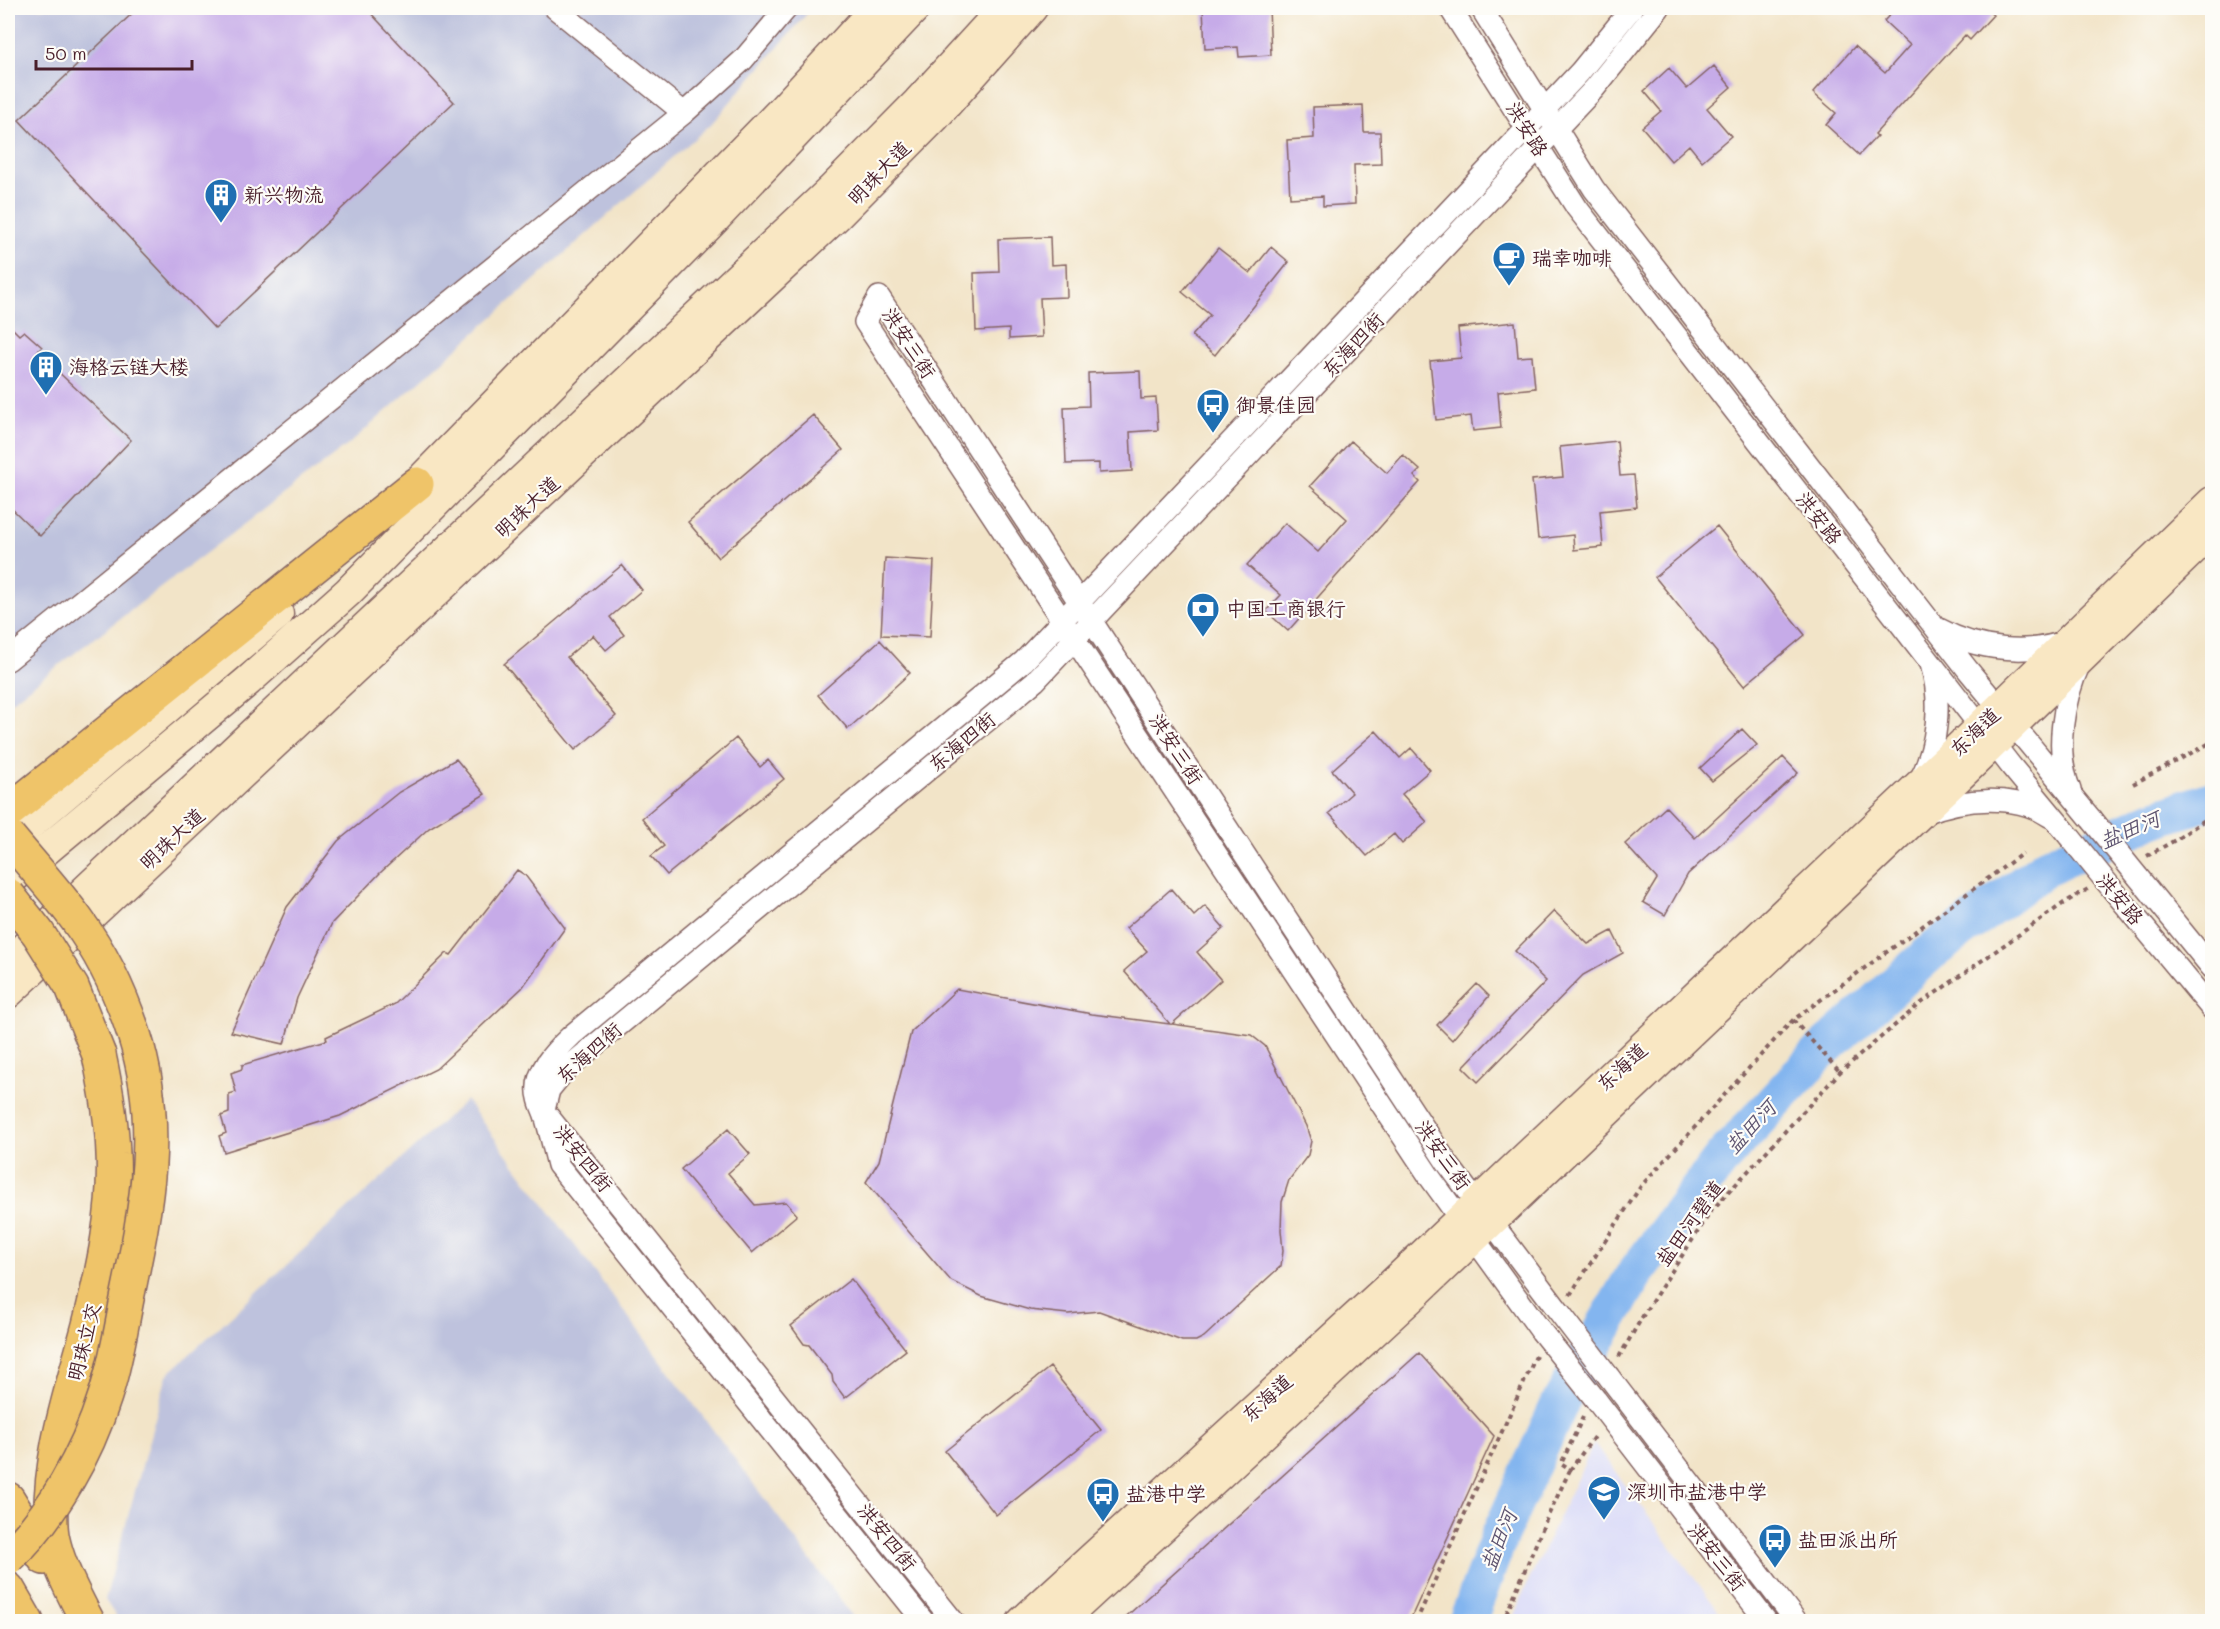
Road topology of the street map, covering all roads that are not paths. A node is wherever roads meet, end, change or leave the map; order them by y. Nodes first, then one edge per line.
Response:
1 (555, 8) edge
2 (787, 8) edge
3 (876, 8) edge
4 (915, 8) edge
5 (1004, 8) edge
6 (1032, 8) edge
7 (1450, 8) edge
8 (1481, 8) edge
9 (1632, 8) edge
10 (1659, 8) edge
11 (1545, 110) junction
12 (684, 113) junction
13 (1527, 129) junction
14 (1556, 129) junction
15 (1539, 147) junction
16 (417, 484) junction
17 (2212, 501) edge
18 (2212, 531) edge
19 (1079, 603) junction
20 (1062, 621) junction
21 (1092, 621) junction
22 (1932, 623) junction
23 (1075, 639) junction
24 (2078, 648) junction
25 (8, 660) edge
26 (1930, 660) junction
27 (1997, 726) junction
28 (1913, 806) junction
29 (8, 812) edge
30 (2084, 812) junction
31 (2062, 828) junction
32 (8, 836) edge
33 (8, 843) edge
34 (8, 882) edge
35 (8, 895) edge
36 (8, 963) edge
37 (2212, 968) edge
38 (8, 993) edge
39 (2212, 1009) edge
40 (544, 1111) junction
41 (1476, 1221) junction
42 (8, 1498) edge
43 (8, 1558) edge
44 (8, 1589) edge
45 (8, 1600) edge
46 (20, 1622) edge
47 (27, 1622) edge
48 (82, 1622) edge
49 (88, 1622) edge
50 (924, 1622) edge
51 (954, 1622) edge
52 (1022, 1622) edge
53 (1060, 1622) edge
54 (1767, 1622) edge
55 (1797, 1622) edge

1 - 12 street
2 - 12 street
3 - 16 street
4 - 34 street
5 - 36 street, 明珠大道
6 - 38 street, 明珠大道
7 - 13 street, 洪安路
8 - 11 street, 洪安路
9 - 11 street, 东海四街
10 - 14 street, 东海四街
11 - 13 street, 东海四街
11 - 14 street, 洪安路
12 - 25 street
13 - 15 street, 洪安路
13 - 19 street, 东海四街
14 - 15 street, 东海四街
14 - 22 street, 洪安路
15 - 21 street, 东海四街
15 - 26 street, 洪安路
16 - 29 main road
16 - 33 street
17 - 24 street, 东海道
18 - 24 street, 东海道
19 - 20 street, 东海四街
19 - 20 street, 洪安三街
19 - 21 street, 洪安三街
20 - 23 street, 洪安三街
20 - 40 street, 东海四街
21 - 23 street, 东海四街
21 - 41 street, 洪安三街
22 - 24 street
22 - 27 street, 洪安路
23 - 40 street, 东海四街
23 - 41 street, 洪安三街
24 - 27 street, 东海道
24 - 30 street
26 - 27 street, 洪安路
26 - 28 street
27 - 28 street, 东海道
27 - 30 street, 洪安路
27 - 31 street, 洪安路
28 - 31 street
28 - 41 street, 东海道
30 - 37 street, 洪安路, bridge
31 - 39 street, 洪安路, bridge
32 - 43 main road, bridge
35 - 49 main road, 明珠立交, bridge
40 - 50 street, 洪安四街
40 - 51 street, 洪安四街
41 - 52 street, 东海道
41 - 53 street, 东海道
41 - 54 street, 洪安三街, bridge
41 - 55 street, 洪安三街, bridge
42 - 48 main road
44 - 47 main road
45 - 46 main road

